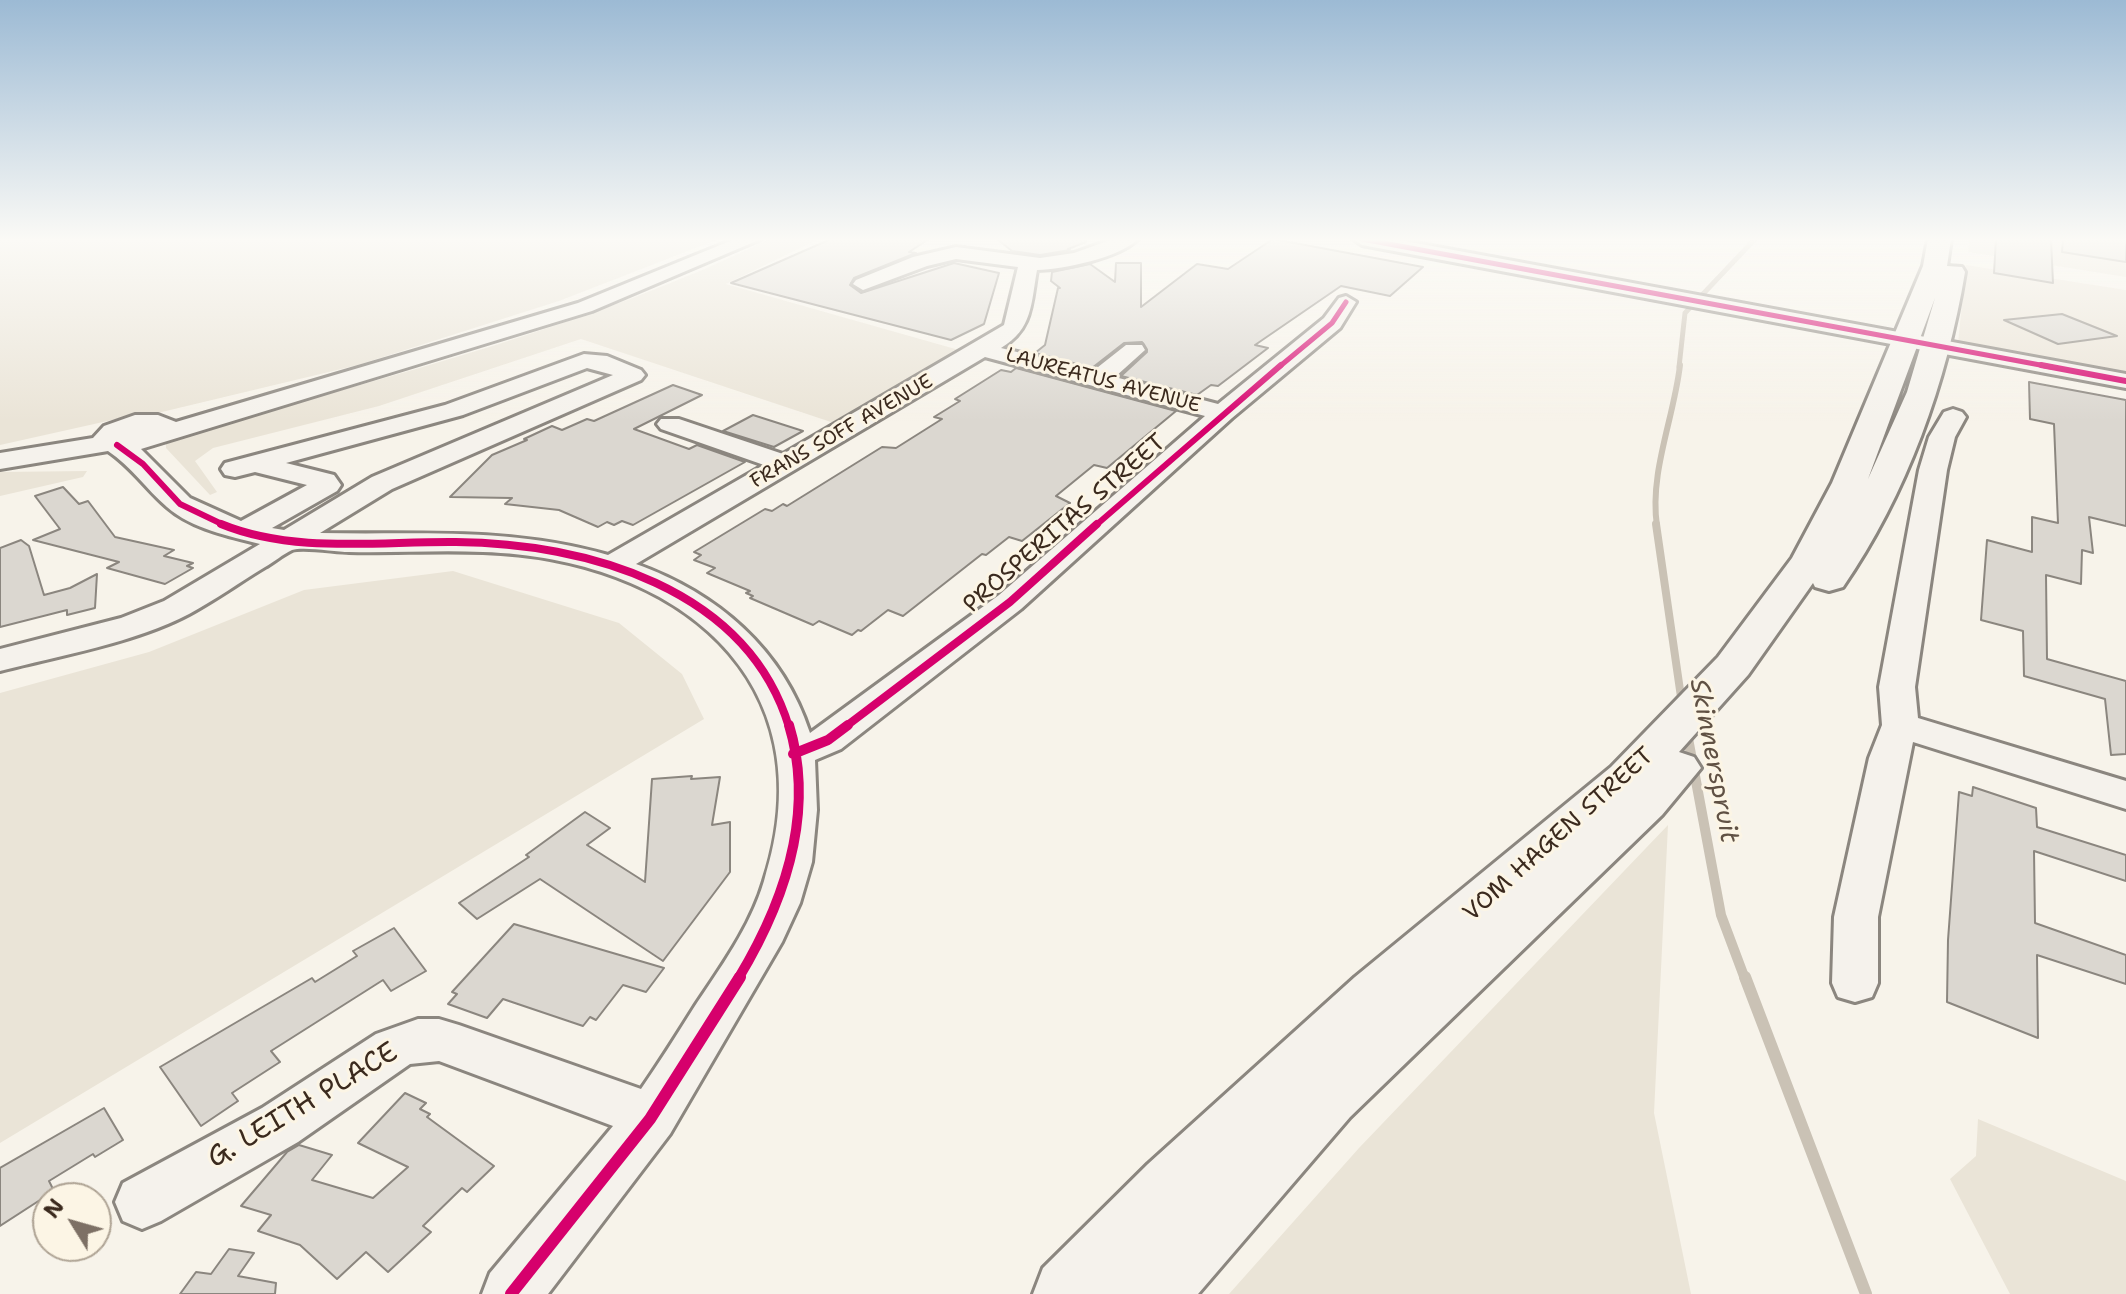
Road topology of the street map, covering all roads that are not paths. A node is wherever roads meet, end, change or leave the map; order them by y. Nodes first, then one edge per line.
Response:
1 (606, 299) edge
2 (1020, 299) edge
3 (1689, 299) edge
4 (1929, 299) edge
5 (1949, 299) edge
6 (1346, 302) dead end
7 (1922, 343) junction
8 (984, 350) junction
9 (1134, 350) dead end
10 (1098, 379) junction
11 (2126, 381) edge
12 (1223, 413) junction
13 (1953, 417) dead end
14 (670, 424) dead end
15 (114, 439) junction
16 (150, 440) junction
17 (0, 452) edge
18 (0, 461) edge
19 (786, 464) junction
20 (246, 531) junction
21 (290, 539) junction
22 (611, 566) junction
23 (0, 660) edge
24 (1900, 725) junction
25 (793, 754) junction
26 (1636, 791) junction
27 (2126, 795) edge
28 (1855, 983) dead end
29 (652, 1117) junction
30 (142, 1202) dead end
31 (511, 1294) edge
32 (1069, 1294) edge
33 (1151, 1294) edge

1 - 16 street
2 - 8 street, FRANS SOFF AVENUE
3 - 7 street
4 - 7 main road, VOM HAGEN STREET
5 - 7 main road, VOM HAGEN STREET
6 - 12 street, PROSPERITAS STREET
7 - 11 street
7 - 26 main road, VOM HAGEN STREET
8 - 10 street, LAUREATUS AVENUE
8 - 19 street, FRANS SOFF AVENUE
9 - 10 street
10 - 12 street, LAUREATUS AVENUE
12 - 25 street, PROSPERITAS STREET
13 - 24 street
14 - 19 street
15 - 16 street
15 - 16 street
15 - 17 street
15 - 18 street
16 - 20 street
19 - 22 street, FRANS SOFF AVENUE
20 - 21 street
20 - 21 street
21 - 22 street
21 - 23 street
22 - 25 street
24 - 27 street
24 - 28 street
25 - 29 street
26 - 32 main road, VOM HAGEN STREET
26 - 33 main road, VOM HAGEN STREET
29 - 30 street, G. LEITH PLACE
29 - 31 street

